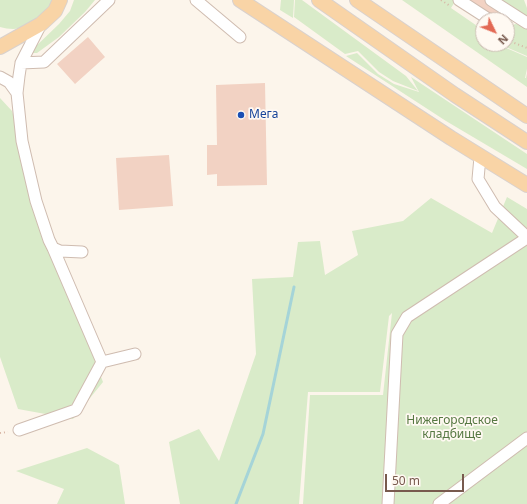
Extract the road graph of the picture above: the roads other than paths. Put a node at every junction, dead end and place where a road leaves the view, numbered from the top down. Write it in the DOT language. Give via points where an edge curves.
graph roads {
  1 [pos="60,0"];
  2 [pos="109,0"];
  3 [pos="196,0"];
  4 [pos="240,0"];
  5 [pos="319,0"];
  6 [pos="357,0"];
  7 [pos="458,0"];
  8 [pos="491,0"];
  9 [pos="477,12"];
  10 [pos="517,17"];
  11 [pos="527,23"];
  12 [pos="41,24"];
  13 [pos="28,32"];
  14 [pos="0,34"];
  15 [pos="240,37"];
  16 [pos="0,47"];
  17 [pos="21,63"];
  18 [pos="0,68"];
  19 [pos="4,79"];
  20 [pos="17,94"];
  21 [pos="527,116"];
  22 [pos="527,142"];
  23 [pos="480,157"];
  24 [pos="527,185"];
  25 [pos="527,238"];
  26 [pos="53,248"];
  27 [pos="82,252"];
  28 [pos="135,354"];
  29 [pos="102,362"];
  30 [pos="19,430"];
  31 [pos="527,438"];
  32 [pos="388,504"];
  33 [pos="439,504"];
  1 -- 12 [label="main road" via="55,11"];
  2 -- 17 [label="lane" via="44,62"];
  3 -- 15 [label="lane"];
  4 -- 23 [label="main road"];
  5 -- 22 [label="main road"];
  6 -- 21 [label="main road"];
  7 -- 9 [label="lane"];
  8 -- 10 [label="lane"];
  10 -- 11 [label="lane"];
  12 -- 13 [label="main road"];
  12 -- 17 [label="lane"];
  13 -- 14 [label="main road"];
  13 -- 16 [label="main road"];
  17 -- 20 [label="lane"];
  18 -- 19 [label="lane"];
  19 -- 20 [label="lane"];
  20 -- 26 [label="lane" via="22,141 36,201"];
  23 -- 24 [label="main road"];
  23 -- 25 [label="lane" via="478,179 495,207"];
  25 -- 32 [label="lane" via="407,317 397,334"];
  26 -- 27 [label="lane" via="60,252"];
  26 -- 29 [label="lane"];
  28 -- 29 [label="lane"];
  29 -- 30 [label="lane" via="76,410"];
  31 -- 33 [label="lane"];
}
